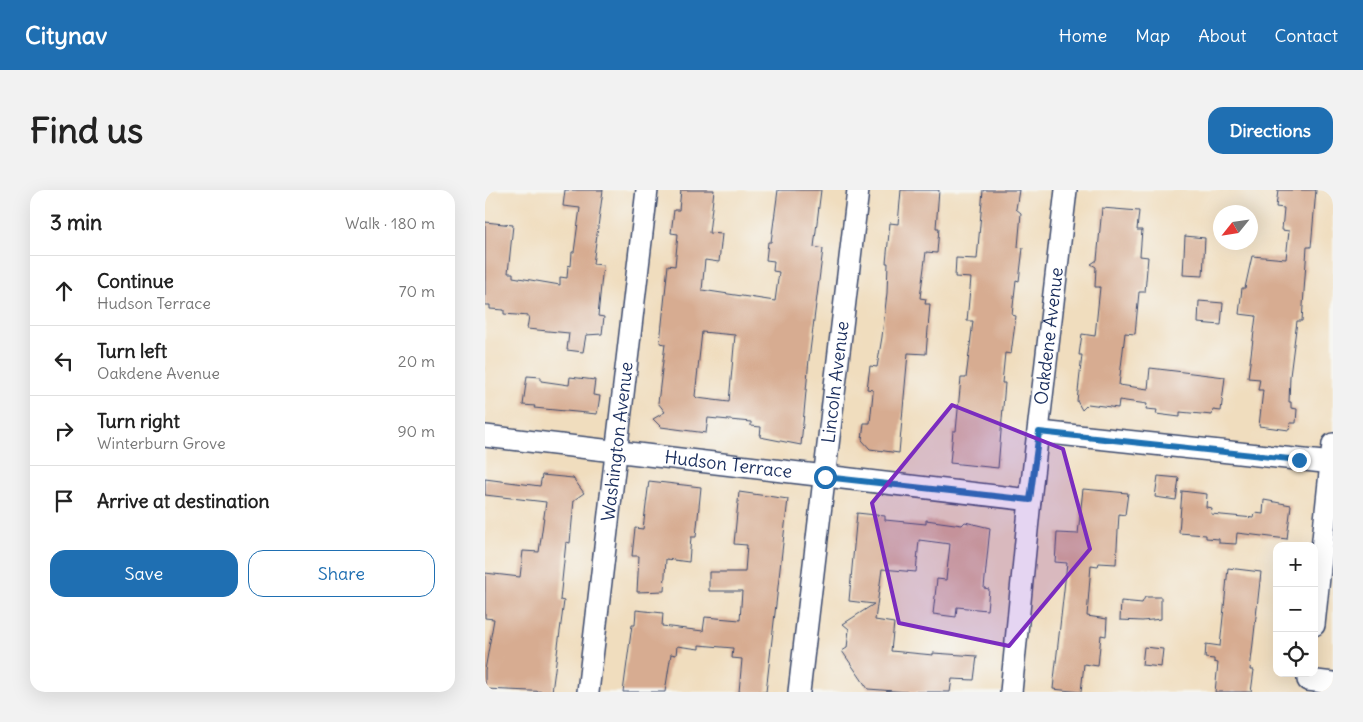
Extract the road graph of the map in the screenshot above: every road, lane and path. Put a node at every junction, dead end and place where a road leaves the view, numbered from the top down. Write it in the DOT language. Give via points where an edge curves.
graph roads {
  1 [pos="647,190"];
  2 [pos="858,190"];
  3 [pos="1066,190"];
  4 [pos="1039,432"];
  5 [pos="485,436"];
  6 [pos="616,452"];
  7 [pos="1332,457"];
  8 [pos="825,477"];
  9 [pos="1030,500"];
  10 [pos="1318,588"];
  11 [pos="1308,682"];
  12 [pos="1333,683"];
  13 [pos="588,692"];
  14 [pos="799,692"];
  15 [pos="1011,692"];
  1 -- 6 [label="street, Washington Avenue"];
  2 -- 8 [label="street, Lincoln Avenue"];
  3 -- 4 [label="street, Oakdene Avenue"];
  4 -- 7 [label="street"];
  4 -- 9 [label="street, Oakdene Avenue"];
  5 -- 6 [label="street, Hudson Terrace"];
  6 -- 8 [label="street, Hudson Terrace"];
  6 -- 13 [label="street, Washington Avenue"];
  7 -- 10 [label="street"];
  8 -- 9 [label="street, Hudson Terrace"];
  8 -- 14 [label="street, Lincoln Avenue"];
  9 -- 15 [label="street, Oakdene Avenue"];
  11 -- 12 [label="street"];
}
